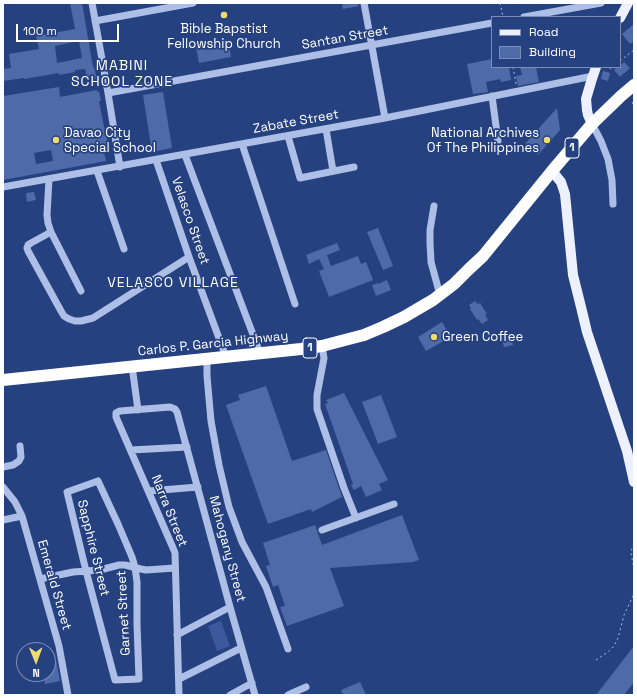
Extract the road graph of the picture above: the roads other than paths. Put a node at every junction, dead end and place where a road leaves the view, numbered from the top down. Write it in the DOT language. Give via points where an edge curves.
graph roads {
  1 [pos="92,3"];
  2 [pos="193,3"];
  3 [pos="364,3"];
  4 [pos="601,3"];
  5 [pos="628,3"];
  6 [pos="530,16"];
  7 [pos="621,16"];
  8 [pos="95,21"];
  9 [pos="491,23"];
  10 [pos="371,45"];
  11 [pos="595,72"];
  12 [pos="634,85"];
  13 [pos="108,93"];
  14 [pos="492,96"];
  15 [pos="385,118"];
  16 [pos="592,124"];
  17 [pos="326,129"];
  18 [pos="288,136"];
  19 [pos="498,141"];
  20 [pos="242,144"];
  21 [pos="185,155"];
  22 [pos="156,160"];
  23 [pos="120,167"];
  24 [pos="354,167"];
  25 [pos="97,171"];
  26 [pos="333,171"];
  27 [pos="552,171"];
  28 [pos="49,180"];
  29 [pos="3,188"];
  30 [pos="613,204"];
  31 [pos="434,206"];
  32 [pos="51,232"];
  33 [pos="124,249"];
  34 [pos="189,257"];
  35 [pos="81,291"];
  36 [pos="440,295"];
  37 [pos="295,304"];
  38 [pos="322,346"];
  39 [pos="260,353"];
  40 [pos="226,357"];
  41 [pos="207,359"];
  42 [pos="132,366"];
  43 [pos="3,380"];
  44 [pos="138,410"];
  45 [pos="20,446"];
  46 [pos="187,448"];
  47 [pos="131,450"];
  48 [pos="3,467"];
  49 [pos="634,482"];
  50 [pos="3,487"];
  51 [pos="198,487"];
  52 [pos="149,491"];
  53 [pos="66,492"];
  54 [pos="394,504"];
  55 [pos="22,516"];
  56 [pos="356,518"];
  57 [pos="3,520"];
  58 [pos="322,530"];
  59 [pos="135,568"];
  60 [pos="175,568"];
  61 [pos="86,571"];
  62 [pos="40,579"];
  63 [pos="230,607"];
  64 [pos="177,635"];
  65 [pos="242,648"];
  66 [pos="288,649"];
  67 [pos="179,679"];
  68 [pos="115,680"];
  69 [pos="252,683"];
  70 [pos="306,687"];
  71 [pos="68,695"];
  72 [pos="179,695"];
  73 [pos="230,695"];
  74 [pos="255,695"];
  75 [pos="288,695"];
  1 -- 8 [label="street"];
  2 -- 8 [label="street"];
  3 -- 10 [label="street"];
  4 -- 6 [label="street"];
  5 -- 7 [label="main road"];
  8 -- 13 [label="street"];
  9 -- 10 [label="street, Santan Street"];
  10 -- 13 [label="street, Santan Street"];
  10 -- 15 [label="street"];
  11 -- 14 [label="street, Zabate Street"];
  11 -- 16 [label="main road" via="586,105"];
  12 -- 16 [label="highway, Carlos P. Garcia Highway / 1"];
  13 -- 23 [label="street"];
  14 -- 15 [label="street, Zabate Street"];
  14 -- 19 [label="street"];
  15 -- 17 [label="street, Zabate Street"];
  16 -- 27 [label="highway, Carlos P. Garcia Highway / 1"];
  16 -- 30 [label="street" via="608,159"];
  17 -- 18 [label="street, Zabate Street"];
  17 -- 26 [label="street"];
  18 -- 20 [label="street, Zabate Street"];
  18 -- 26 [label="street" via="300,178"];
  20 -- 21 [label="street, Zabate Street"];
  20 -- 37 [label="street"];
  21 -- 22 [label="street, Zabate Street"];
  21 -- 39 [label="street"];
  22 -- 23 [label="street, Zabate Street"];
  22 -- 34 [label="street, Velasco Street"];
  23 -- 25 [label="street, Zabate Street"];
  24 -- 26 [label="street"];
  25 -- 28 [label="street, Zabate Street"];
  25 -- 33 [label="street"];
  27 -- 36 [label="highway, Carlos P. Garcia Highway / 1" via="483,256"];
  27 -- 49 [label="main road" via="565,194 573,275 587,332 627,451"];
  28 -- 29 [label="street, Zabate Street"];
  28 -- 32 [label="street" via="47,215"];
  31 -- 36 [label="street" via="430,230 431,262"];
  32 -- 34 [label="street" via="27,248 64,316 75,321 93,318"];
  32 -- 35 [label="street"];
  34 -- 40 [label="street, Velasco Street"];
  36 -- 38 [label="highway, Carlos P. Garcia Highway / 1" via="383,327"];
  38 -- 39 [label="highway, Carlos P. Garcia Highway / 1"];
  38 -- 56 [label="street" via="324,358 317,409"];
  39 -- 40 [label="highway, Carlos P. Garcia Highway / 1"];
  40 -- 41 [label="highway, Carlos P. Garcia Highway / 1"];
  41 -- 42 [label="highway, Carlos P. Garcia Highway / 1"];
  41 -- 66 [label="street" via="211,421 229,507 242,542 266,588"];
  42 -- 43 [label="highway, Carlos P. Garcia Highway / 1"];
  42 -- 44 [label="street"];
  44 -- 46 [label="street, Mahogany Street" via="170,407 175,409"];
  44 -- 47 [label="street, Narra Street" via="116,413"];
  45 -- 48 [label="street" via="19,461"];
  46 -- 47 [label="street"];
  46 -- 51 [label="street, Mahogany Street"];
  47 -- 52 [label="street, Narra Street"];
  50 -- 55 [label="street, Emerald Street"];
  51 -- 52 [label="street"];
  51 -- 63 [label="street, Mahogany Street"];
  52 -- 60 [label="street, Narra Street" via="173,548"];
  53 -- 59 [label="street, Garnet Street" via="98,481"];
  53 -- 61 [label="street, Sapphire Street"];
  54 -- 56 [label="street"];
  55 -- 57 [label="street"];
  55 -- 62 [label="street, Emerald Street"];
  56 -- 58 [label="street"];
  59 -- 60 [label="street"];
  59 -- 61 [label="street" via="125,564"];
  59 -- 68 [label="street, Garnet Street" via="139,679"];
  60 -- 64 [label="street, Narra Street"];
  61 -- 62 [label="street"];
  61 -- 68 [label="street, Sapphire Street"];
  62 -- 71 [label="street, Emerald Street" via="59,646"];
  63 -- 64 [label="street"];
  63 -- 65 [label="street, Mahogany Street"];
  64 -- 67 [label="street, Narra Street"];
  65 -- 67 [label="street"];
  65 -- 69 [label="street, Mahogany Street"];
  67 -- 72 [label="street, Narra Street"];
  69 -- 73 [label="street"];
  69 -- 74 [label="street, Mahogany Street"];
  70 -- 75 [label="street"];
}
